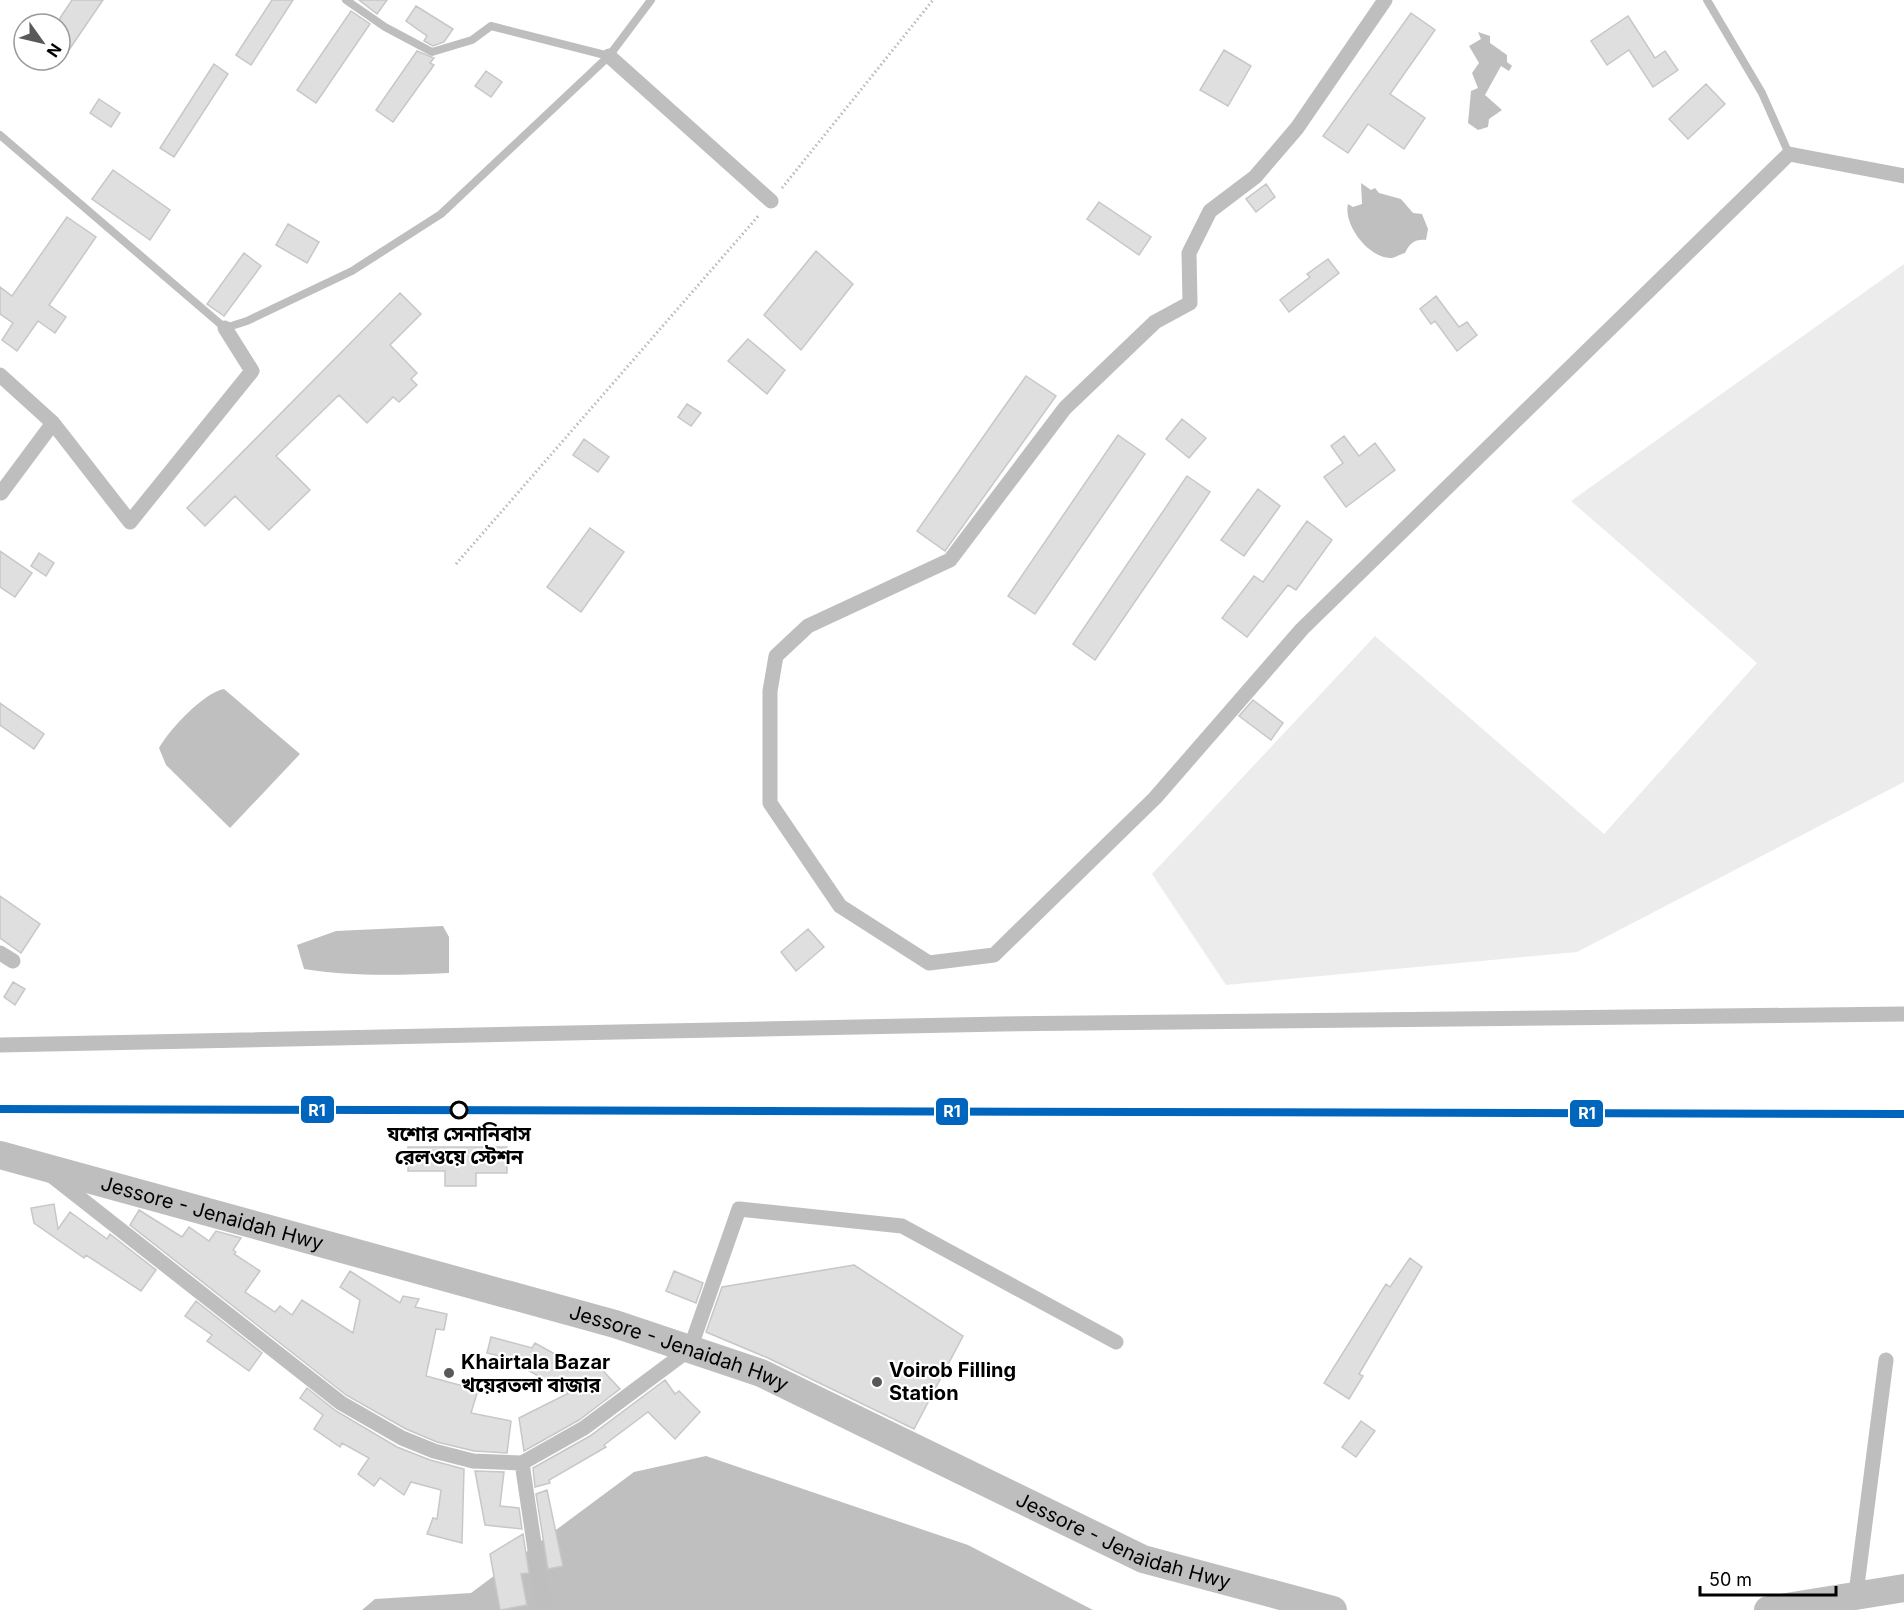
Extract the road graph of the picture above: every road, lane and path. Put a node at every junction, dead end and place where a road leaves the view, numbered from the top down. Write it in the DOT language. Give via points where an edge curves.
graph roads {
  1 [pos="346,0"];
  2 [pos="651,0"];
  3 [pos="933,0"];
  4 [pos="1385,0"];
  5 [pos="1707,0"];
  6 [pos="609,56"];
  7 [pos="0,135"];
  8 [pos="1789,154"];
  9 [pos="1904,176"];
  10 [pos="771,201"];
  11 [pos="225,328"];
  12 [pos="0,375"];
  13 [pos="53,423"];
  14 [pos="1,493"];
  15 [pos="456,564"];
  16 [pos="1904,1014"];
  17 [pos="0,1045"];
  18 [pos="0,1155"];
  19 [pos="36,1163"];
  20 [pos="1116,1342"];
  21 [pos="690,1349"];
  22 [pos="1886,1360"];
  23 [pos="522,1463"];
  24 [pos="1904,1588"];
  25 [pos="1855,1602"];
  26 [pos="544,1610"];
  27 [pos="1333,1610"];
  28 [pos="1768,1610"];
  1 -- 6 [label="lane" via="432,52 472,40 491,26"];
  2 -- 6 [label="lane"];
  3 -- 10 [label="path"];
  4 -- 8 [label="street" via="1296,128 1254,177 1210,211 1189,253 1190,303 1155,322 1065,408 950,560 808,626 776,656 770,691 770,803 840,906 928,963 994,954 1155,798 1302,629"];
  5 -- 8 [label="lane" via="1762,93"];
  6 -- 10 [label="street"];
  6 -- 11 [label="lane" via="441,214 352,271"];
  7 -- 11 [label="lane"];
  8 -- 9 [label="street"];
  10 -- 15 [label="path"];
  11 -- 13 [label="street" via="252,371 129,522"];
  12 -- 13 [label="street"];
  13 -- 14 [label="street"];
  16 -- 17 [label="street" via="990,1024"];
  18 -- 19 [label="highway, Jessore - Jenaidah Hwy"];
  19 -- 21 [label="highway, Jessore - Jenaidah Hwy" via="604,1321"];
  19 -- 23 [label="street" via="341,1403 402,1438 434,1451 473,1461"];
  20 -- 21 [label="street" via="902,1226 739,1209"];
  21 -- 23 [label="street" via="584,1428"];
  21 -- 27 [label="highway, Jessore - Jenaidah Hwy" via="761,1373 1143,1559"];
  22 -- 25 [label="street"];
  23 -- 26 [label="street"];
  24 -- 25 [label="highway"];
  25 -- 28 [label="highway"];
}
